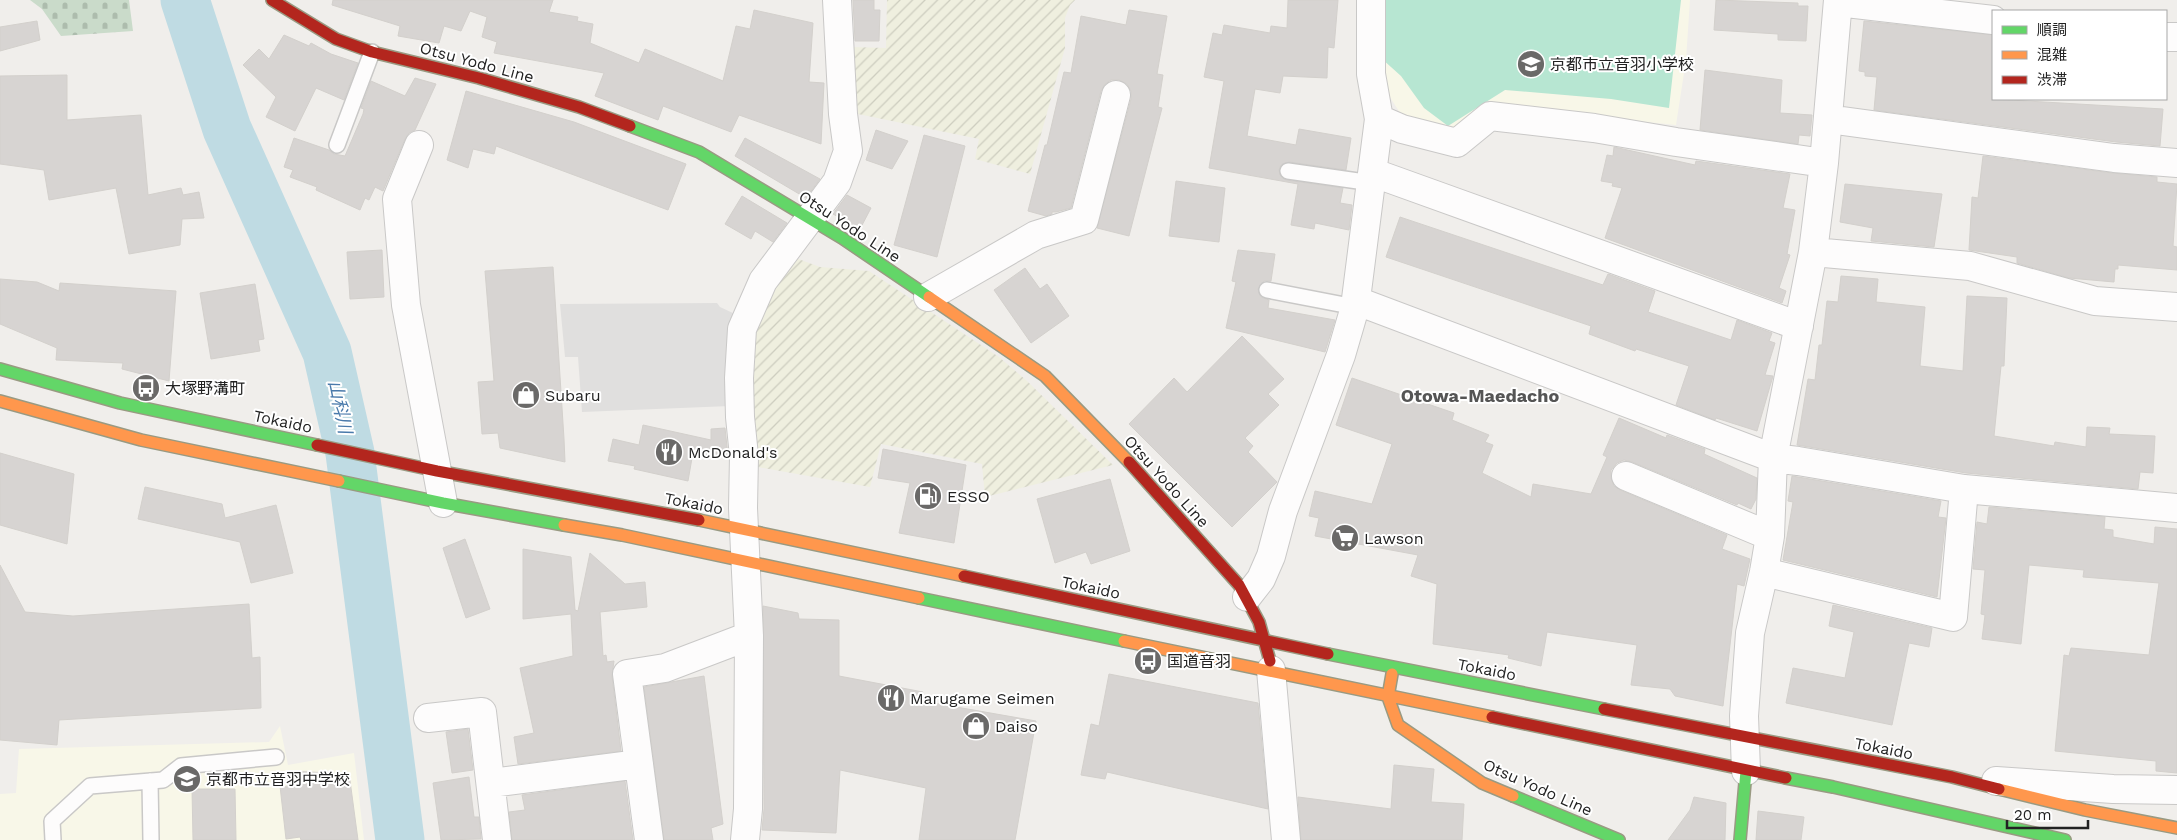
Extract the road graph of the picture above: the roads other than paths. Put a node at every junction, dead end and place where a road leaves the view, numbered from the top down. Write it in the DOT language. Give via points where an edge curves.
graph roads {
  1 [pos="272,0"];
  2 [pos="837,0"];
  3 [pos="1372,0"];
  4 [pos="1838,1"];
  5 [pos="1992,20"];
  6 [pos="372,52"];
  7 [pos="1116,95"];
  8 [pos="1379,119"];
  9 [pos="1828,120"];
  10 [pos="337,145"];
  11 [pos="419,145"];
  12 [pos="1824,163"];
  13 [pos="2177,163"];
  14 [pos="1288,171"];
  15 [pos="1373,178"];
  16 [pos="809,218"];
  17 [pos="1813,252"];
  18 [pos="1267,290"];
  19 [pos="928,297"];
  20 [pos="1356,304"];
  21 [pos="2177,307"];
  22 [pos="1799,326"];
  23 [pos="0,369"];
  24 [pos="0,401"];
  25 [pos="1773,458"];
  26 [pos="437,471"];
  27 [pos="1626,476"];
  28 [pos="1964,489"];
  29 [pos="443,503"];
  30 [pos="2177,508"];
  31 [pos="744,529"];
  32 [pos="1770,536"];
  33 [pos="744,561"];
  34 [pos="1764,572"];
  35 [pos="1248,597"];
  36 [pos="749,636"];
  37 [pos="1266,641"];
  38 [pos="1393,667"];
  39 [pos="1271,670"];
  40 [pos="1388,697"];
  41 [pos="428,718"];
  42 [pos="1745,738"];
  43 [pos="276,757"];
  44 [pos="639,764"];
  45 [pos="1746,772"];
  46 [pos="1952,778"];
  47 [pos="150,781"];
  48 [pos="491,783"];
  49 [pos="2177,790"];
  50 [pos="2177,828"];
  51 [pos="53,840"];
  52 [pos="150,840"];
  53 [pos="497,840"];
  54 [pos="649,840"];
  55 [pos="745,840"];
  56 [pos="1286,840"];
  57 [pos="1619,840"];
  58 [pos="1740,840"];
  59 [pos="2065,840"];
  1 -- 6 [label="main road, Otsu Yodo Line" via="336,39"];
  2 -- 16 [label="street" via="848,151 837,182"];
  3 -- 8 [label="street" via="1371,74"];
  4 -- 5 [label="street"];
  4 -- 9 [label="street"];
  6 -- 10 [label="lane"];
  6 -- 16 [label="main road, Otsu Yodo Line" via="479,78 598,114 699,152"];
  7 -- 19 [label="street" via="1084,220 1036,235"];
  8 -- 12 [label="street" via="1402,129 1457,143 1490,116 1594,128"];
  8 -- 15 [label="street"];
  9 -- 12 [label="street"];
  9 -- 13 [label="street" via="2114,158"];
  11 -- 26 [label="street" via="397,199 406,306"];
  12 -- 17 [label="street"];
  14 -- 15 [label="lane"];
  15 -- 20 [label="street"];
  15 -- 22 [label="street"];
  16 -- 19 [label="main road, Otsu Yodo Line"];
  16 -- 31 [label="street" via="763,281 742,330 739,378"];
  17 -- 21 [label="street" via="1970,266 2095,301"];
  17 -- 22 [label="street"];
  18 -- 20 [label="lane"];
  19 -- 35 [label="main road, Otsu Yodo Line" via="1045,376 1117,449"];
  20 -- 25 [label="street"];
  20 -- 35 [label="street" via="1341,355 1283,511 1271,556 1262,579"];
  22 -- 25 [label="street"];
  23 -- 26 [label="main road, Tokaido" via="120,403"];
  24 -- 29 [label="main road" via="141,440"];
  25 -- 28 [label="street"];
  25 -- 32 [label="street"];
  26 -- 29 [label="street"];
  26 -- 31 [label="main road, Tokaido"];
  27 -- 32 [label="street"];
  28 -- 30 [label="street"];
  28 -- 34 [label="street" via="1953,617"];
  29 -- 33 [label="main road"];
  31 -- 33 [label="street"];
  31 -- 37 [label="main road, Tokaido"];
  32 -- 34 [label="street"];
  33 -- 36 [label="street"];
  33 -- 39 [label="main road"];
  34 -- 42 [label="street" via="1750,633"];
  35 -- 37 [label="main road, Otsu Yodo Line"];
  36 -- 44 [label="street" via="665,668 627,674"];
  36 -- 55 [label="street"];
  37 -- 38 [label="main road, Tokaido"];
  37 -- 39 [label="main road, Otsu Yodo Line"];
  38 -- 40 [label="main road, Otsu Yodo Line"];
  38 -- 42 [label="main road, Tokaido"];
  39 -- 40 [label="main road"];
  39 -- 56 [label="street"];
  40 -- 45 [label="main road"];
  40 -- 57 [label="main road, Otsu Yodo Line" via="1398,725 1482,783"];
  41 -- 48 [label="street" via="482,712"];
  42 -- 45 [label="street"];
  42 -- 46 [label="main road, Tokaido"];
  43 -- 47 [label="lane" via="181,766 163,780"];
  44 -- 48 [label="street"];
  44 -- 54 [label="street"];
  45 -- 58 [label="main road"];
  45 -- 59 [label="main road" via="1833,787"];
  46 -- 49 [label="street"];
  46 -- 50 [label="main road, Tokaido"];
  47 -- 51 [label="lane" via="90,786 52,821"];
  47 -- 52 [label="lane"];
  48 -- 53 [label="street"];
}
